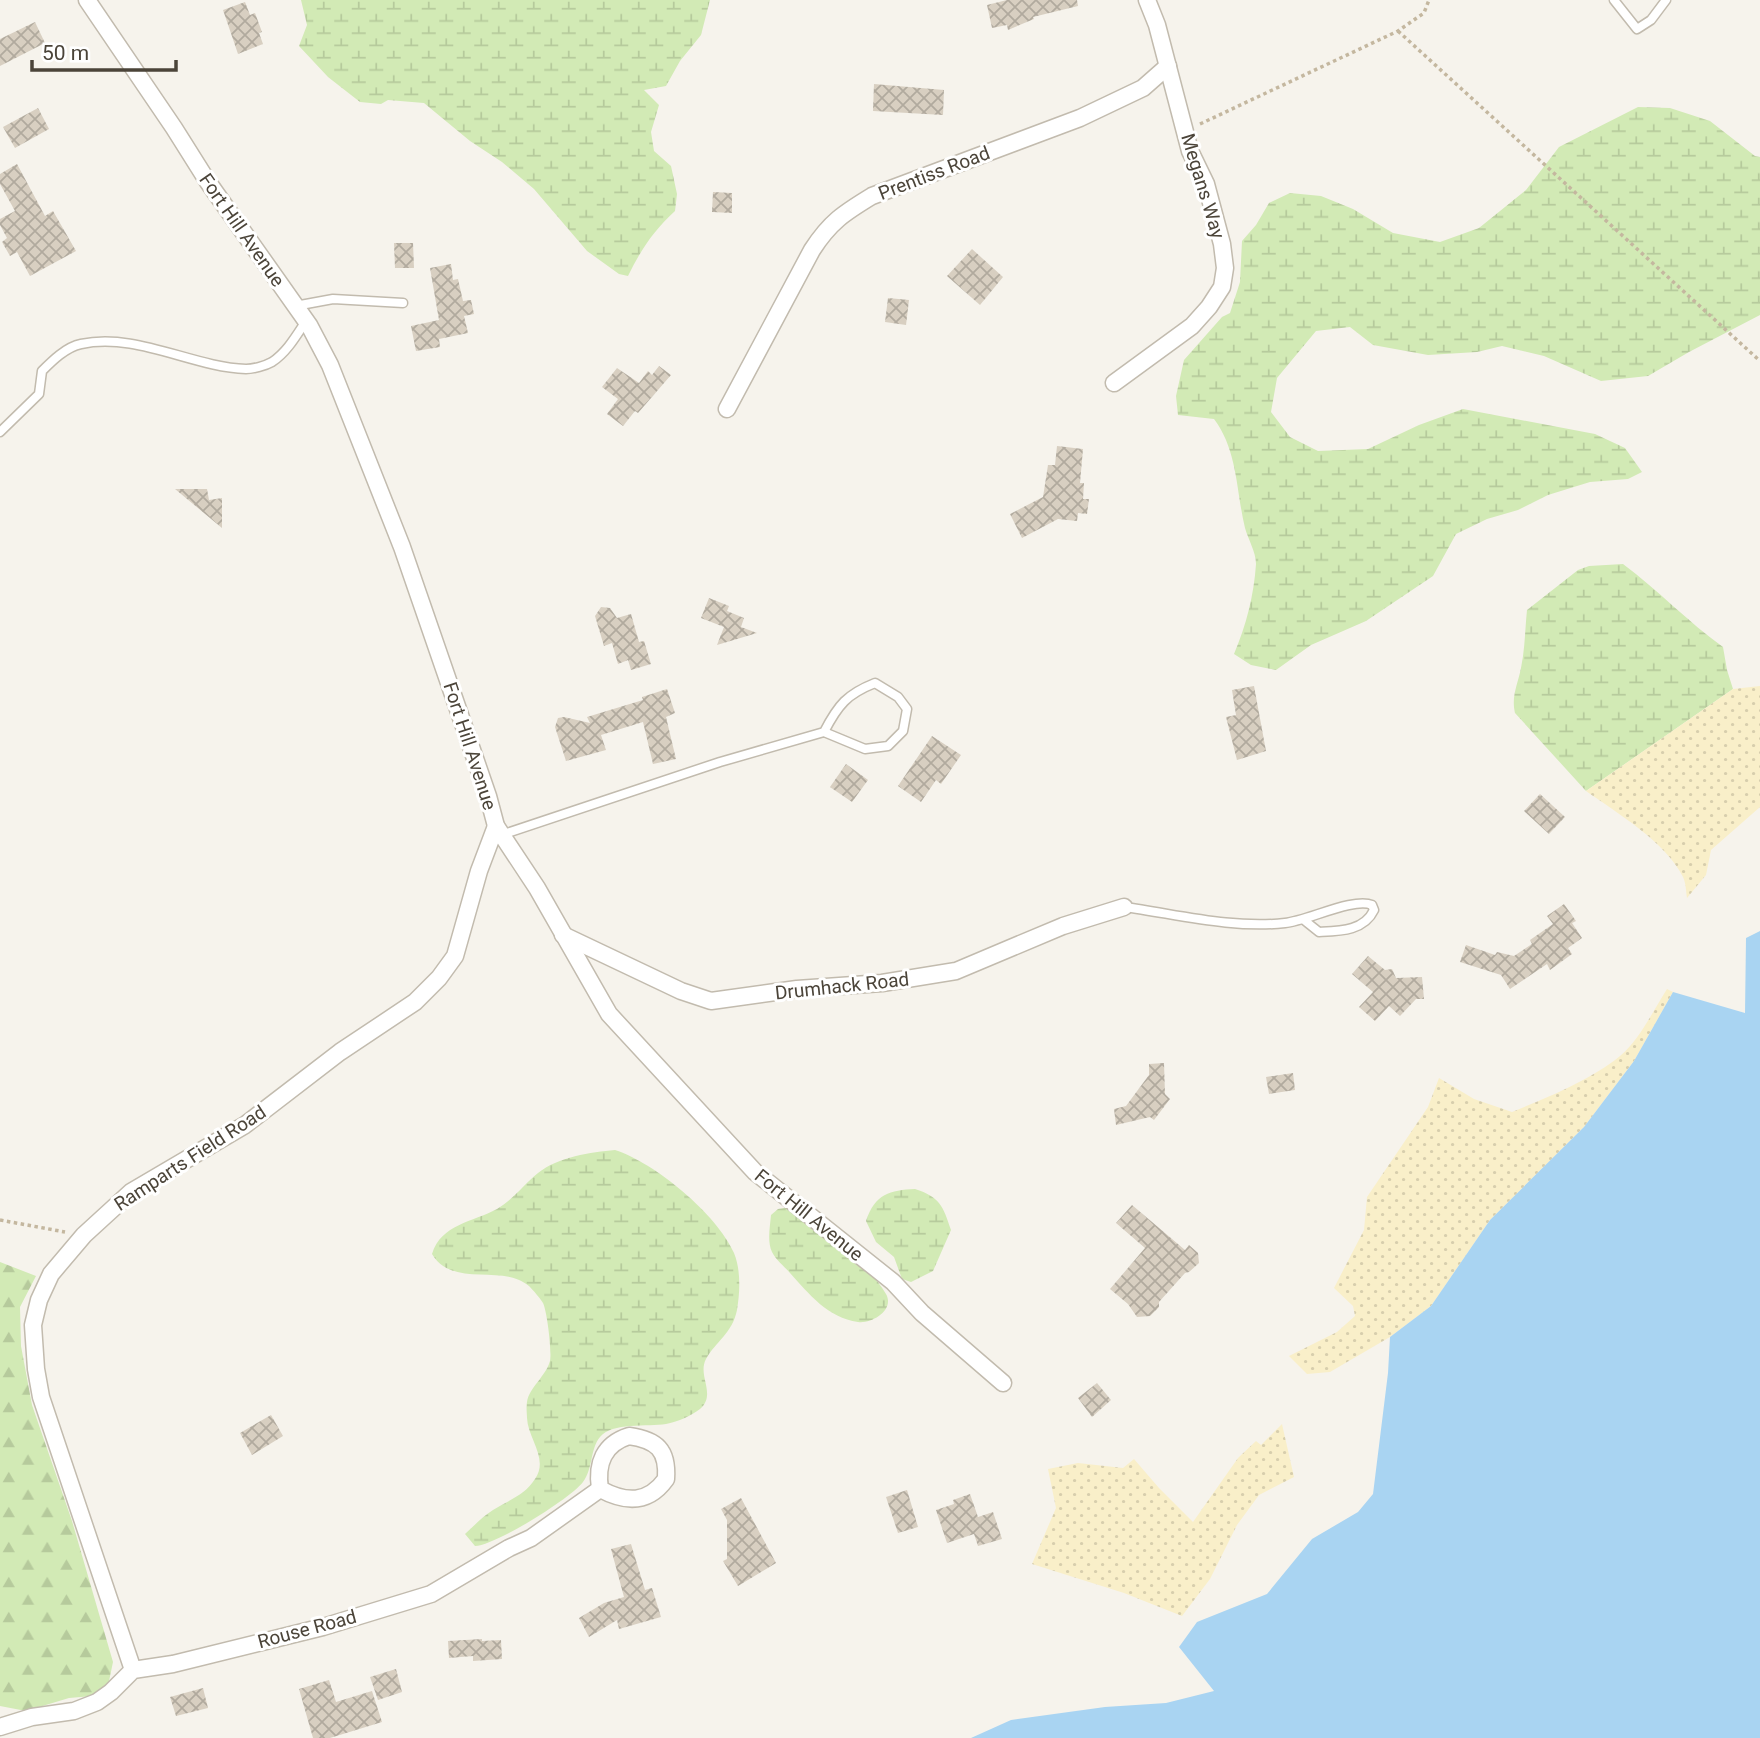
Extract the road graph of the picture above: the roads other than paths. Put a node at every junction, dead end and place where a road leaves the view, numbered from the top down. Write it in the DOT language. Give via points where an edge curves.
graph roads {
  1 [pos="87,0"];
  2 [pos="1147,0"];
  3 [pos="1614,0"];
  4 [pos="1666,0"];
  5 [pos="1168,66"];
  6 [pos="403,303"];
  7 [pos="295,306"];
  8 [pos="306,321"];
  9 [pos="1114,383"];
  10 [pos="727,409"];
  11 [pos="0,432"];
  12 [pos="824,732"];
  13 [pos="498,831"];
  14 [pos="1124,907"];
  15 [pos="1304,920"];
  16 [pos="563,935"];
  17 [pos="1003,1383"];
  18 [pos="600,1489"];
  19 [pos="133,1670"];
  20 [pos="0,1727"];
  1 -- 7 [label="street, Fort Hill Avenue"];
  2 -- 5 [label="street"];
  3 -- 4 [label="lane" via="1637,29 1651,20"];
  5 -- 9 [label="street, Megans Way" via="1189,151 1206,184 1222,244 1222,287 1192,326"];
  5 -- 10 [label="street, Prentiss Road" via="1143,88 1080,118 872,196 846,212 826,228 812,250"];
  6 -- 7 [label="lane" via="333,299"];
  7 -- 8 [label="street, Fort Hill Avenue"];
  8 -- 11 [label="lane" via="287,350 270,363 248,369 151,348 79,344 42,371 39,394"];
  8 -- 13 [label="street, Fort Hill Avenue" via="330,365 402,547"];
  12 -- 12 [label="lane" via="865,749 888,746 903,731 907,709 898,696 875,683 855,691"];
  12 -- 13 [label="lane"];
  13 -- 16 [label="street, Fort Hill Avenue"];
  13 -- 19 [label="street, Ramparts Field Road" via="479,871 455,956 439,978 415,1002 245,1125 131,1192 84,1235 51,1275 39,1300 33,1325 41,1397"];
  14 -- 15 [label="lane" via="1240,923"];
  14 -- 16 [label="street, Drumhack Road" via="1063,926 956,971 711,1002"];
  15 -- 15 [label="lane" via="1319,932 1340,931 1362,925 1374,910 1372,905 1357,903"];
  16 -- 17 [label="street, Fort Hill Avenue" via="609,1014 755,1172 893,1282"];
  18 -- 18 [label="street" via="599,1464 616,1440 644,1438 664,1454 666,1479 657,1491 629,1499"];
  18 -- 19 [label="street, Rouse Road" via="531,1538 431,1594 323,1627"];
  19 -- 20 [label="street" via="97,1702"];
}
